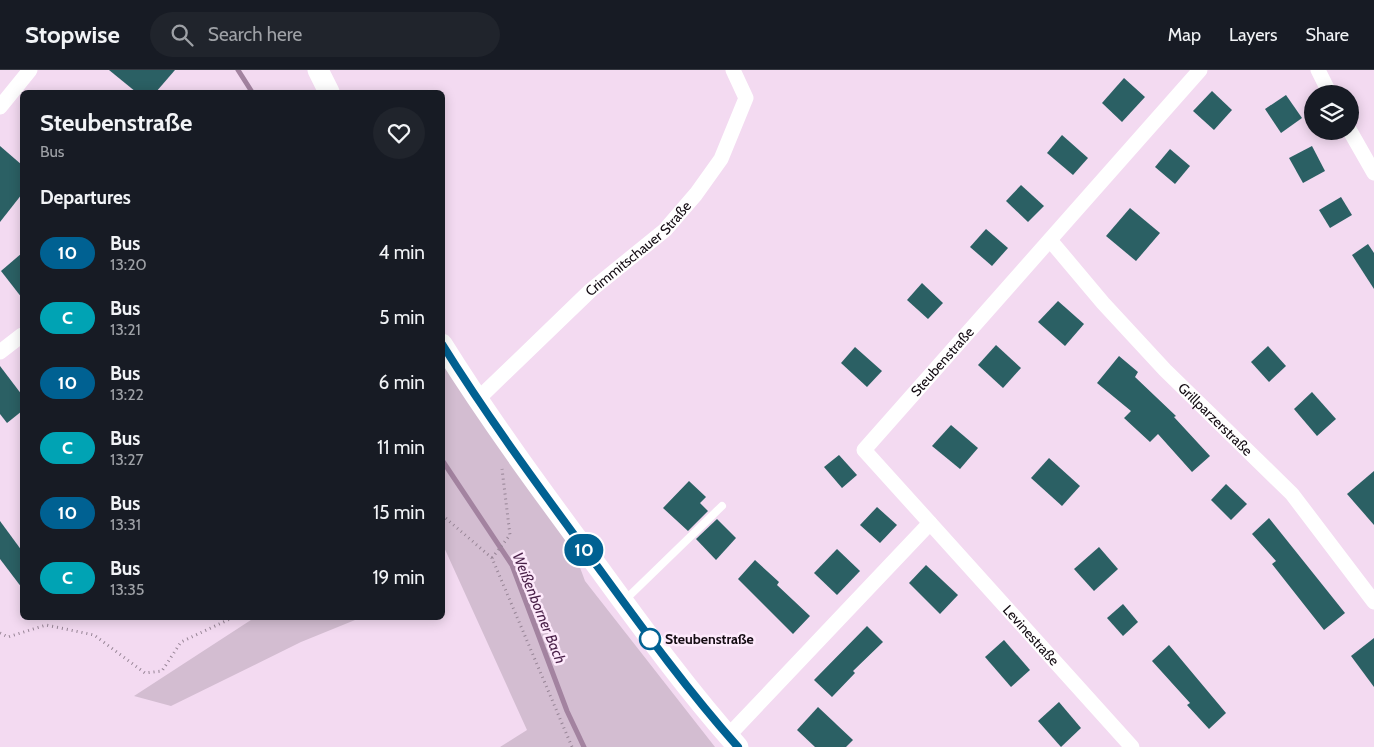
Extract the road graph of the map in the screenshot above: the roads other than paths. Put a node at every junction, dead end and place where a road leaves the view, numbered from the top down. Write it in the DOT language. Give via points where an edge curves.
graph roads {
  1 [pos="30,70"];
  2 [pos="318,70"];
  3 [pos="733,70"];
  4 [pos="1200,70"];
  5 [pos="1318,70"];
  6 [pos="1326,85"];
  7 [pos="328,90"];
  8 [pos="0,106"];
  9 [pos="1355,140"];
  10 [pos="1374,173"];
  11 [pos="1050,240"];
  12 [pos="20,338"];
  13 [pos="445,348"];
  14 [pos="0,352"];
  15 [pos="478,398"];
  16 [pos="722,506"];
  17 [pos="930,523"];
  18 [pos="623,602"];
  19 [pos="1374,602"];
  20 [pos="733,742"];
  21 [pos="1132,747"];
  1 -- 8 [label="street"];
  2 -- 7 [label="main road"];
  3 -- 15 [label="street, Crimmitschauer Straße" via="746,98 721,159 696,194 665,230 591,290"];
  4 -- 11 [label="street, Steubenstraße"];
  5 -- 6 [label="street"];
  9 -- 10 [label="street"];
  11 -- 17 [label="street, Steubenstraße" via="864,450"];
  11 -- 19 [label="street, Grillparzerstraße" via="1166,370 1292,494"];
  12 -- 14 [label="street"];
  13 -- 15 [label="main road"];
  15 -- 18 [label="main road" via="498,431"];
  16 -- 18 [label="lane"];
  17 -- 20 [label="street"];
  17 -- 21 [label="street, Levinestraße"];
  18 -- 20 [label="main road"];
}
